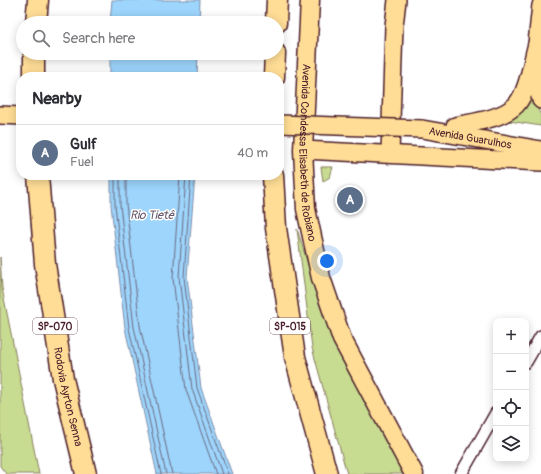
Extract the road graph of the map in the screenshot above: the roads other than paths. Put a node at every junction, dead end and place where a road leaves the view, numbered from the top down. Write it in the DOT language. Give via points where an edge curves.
graph roads {
  1 [pos="30,0"];
  2 [pos="38,0"];
  3 [pos="277,0"];
  4 [pos="310,0"];
  5 [pos="397,0"];
  6 [pos="541,5"];
  7 [pos="31,16"];
  8 [pos="37,16"];
  9 [pos="276,16"];
  10 [pos="537,44"];
  11 [pos="275,60"];
  12 [pos="274,72"];
  13 [pos="541,100"];
  14 [pos="0,115"];
  15 [pos="16,116"];
  16 [pos="284,124"];
  17 [pos="455,126"];
  18 [pos="422,129"];
  19 [pos="541,139"];
  20 [pos="303,150"];
  21 [pos="541,150"];
  22 [pos="390,154"];
  23 [pos="541,162"];
  24 [pos="38,180"];
  25 [pos="273,180"];
  26 [pos="541,336"];
  27 [pos="529,357"];
  28 [pos="493,419"];
  29 [pos="86,474"];
  30 [pos="327,474"];
  31 [pos="414,474"];
  32 [pos="461,474"];
  1 -- 7 [label="highway"];
  2 -- 8 [label="highway"];
  3 -- 9 [label="highway"];
  4 -- 20 [label="highway, Avenida Condessa Elisabeth de Robiano"];
  5 -- 22 [label="main road"];
  6 -- 10 [label="main road"];
  10 -- 13 [label="main road"];
  10 -- 17 [label="main road" via="523,93 515,105 504,113"];
  11 -- 12 [label="highway"];
  14 -- 15 [label="main road"];
  16 -- 18 [label="main road, bridge"];
  17 -- 18 [label="main road, Avenida Guarulhos"];
  17 -- 19 [label="main road, Avenida Guarulhos"];
  18 -- 21 [label="main road, Avenida Guarulhos"];
  20 -- 22 [label="main road, Avenida Guarulhos"];
  20 -- 31 [label="highway, Avenida Condessa Elisabeth de Robiano" via="306,209 326,292 342,339"];
  22 -- 23 [label="main road, Avenida Guarulhos"];
  24 -- 29 [label="highway, Rodovia Ayrton Senna / SP-070" via="45,264 63,379"];
  25 -- 30 [label="highway, SP-015" via="276,228 295,357"];
  26 -- 27 [label="street"];
  28 -- 32 [label="street"];
}
